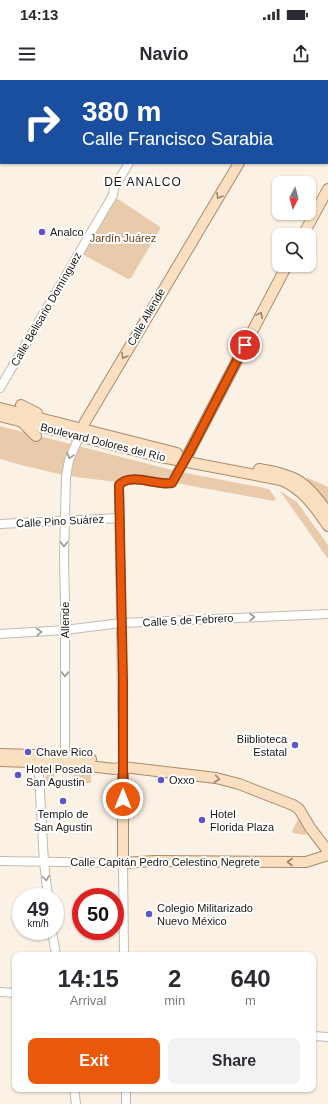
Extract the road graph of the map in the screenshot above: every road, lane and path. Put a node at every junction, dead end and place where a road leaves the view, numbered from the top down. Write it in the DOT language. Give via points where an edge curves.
graph roads {
  1 [pos="128,164"];
  2 [pos="238,164"];
  3 [pos="114,188"];
  4 [pos="328,189"];
  5 [pos="307,228"];
  6 [pos="283,272"];
  7 [pos="0,377"];
  8 [pos="0,388"];
  9 [pos="21,405"];
  10 [pos="0,408"];
  11 [pos="0,416"];
  12 [pos="21,421"];
  13 [pos="52,422"];
  14 [pos="80,433"];
  15 [pos="36,436"];
  16 [pos="186,459"];
  17 [pos="66,477"];
  18 [pos="328,513"];
  19 [pos="120,518"];
  20 [pos="65,520"];
  21 [pos="0,524"];
  22 [pos="328,526"];
  23 [pos="328,614"];
  24 [pos="121,623"];
  25 [pos="65,630"];
  26 [pos="0,634"];
  27 [pos="0,754"];
  28 [pos="38,758"];
  29 [pos="65,759"];
  30 [pos="0,761"];
  31 [pos="123,767"];
  32 [pos="328,851"];
  33 [pos="328,855"];
  34 [pos="0,861"];
  35 [pos="44,862"];
  36 [pos="123,862"];
  37 [pos="47,888"];
  38 [pos="54,940"];
  39 [pos="56,952"];
  40 [pos="124,952"];
  41 [pos="0,992"];
  42 [pos="12,993"];
  43 [pos="316,1036"];
  44 [pos="328,1037"];
  45 [pos="74,1092"];
  46 [pos="126,1092"];
  47 [pos="76,1104"];
  48 [pos="126,1104"];
  1 -- 3 [label="street, Calle Belisario Domínguez"];
  2 -- 14 [label="main road, Calle Allende, one-way"];
  3 -- 7 [label="street, Calle Belisario Domínguez" via="108,192"];
  3 -- 8 [label="street, Calle Belisario Domínguez" via="113,195"];
  4 -- 5 [label="main road"];
  16 -- 6 [label="main road, one-way"];
  9 -- 13 [label="main road"];
  10 -- 13 [label="main road, Boulevard Dolores del Río"];
  11 -- 12 [label="main road, Boulevard Dolores del Río"];
  12 -- 14 [label="main road, Boulevard Dolores del Río"];
  12 -- 15 [label="main road"];
  13 -- 14 [label="main road, Boulevard Dolores del Río"];
  14 -- 16 [label="main road, Boulevard Dolores del Río"];
  14 -- 17 [label="street, Calle Allende, one-way" via="69,460"];
  16 -- 18 [label="main road, Boulevard Dolores del Río" via="276,471 288,475 308,488"];
  16 -- 19 [label="street" via="172,483 132,480 122,482 119,485"];
  16 -- 22 [label="main road, Boulevard Dolores del Río" via="288,483 304,494"];
  17 -- 20 [label="street, Allende"];
  19 -- 20 [label="street, Calle Pino Suárez"];
  19 -- 24 [label="street"];
  20 -- 21 [label="street, Calle Pino Suárez"];
  20 -- 25 [label="street, Allende, one-way"];
  24 -- 23 [label="street, Calle 5 de Febrero, one-way"];
  24 -- 25 [label="street, Calle 5 de Febrero"];
  24 -- 31 [label="street"];
  26 -- 25 [label="street, Calle 5 de Febrero, one-way"];
  25 -- 29 [label="street, Allende, one-way"];
  27 -- 28 [label="main road"];
  28 -- 29 [label="main road"];
  28 -- 30 [label="main road"];
  28 -- 35 [label="street"];
  29 -- 31 [label="main road" via="115,763"];
  31 -- 32 [label="main road, one-way" via="216,778 290,803 299,809"];
  31 -- 36 [label="main road"];
  33 -- 36 [label="main road, Calle Capitán Pedro Celestino Negrete, one-way" via="306,862"];
  34 -- 35 [label="street, Calle Capitán Pedro Celestino Negrete"];
  35 -- 36 [label="street, Calle Capitán Pedro Celestino Negrete"];
  35 -- 37 [label="street, one-way"];
  36 -- 40 [label="street"];
  38 -- 39 [label="street"];
  41 -- 42 [label="street"];
  43 -- 44 [label="street"];
  45 -- 47 [label="street"];
  46 -- 48 [label="street"];
}
